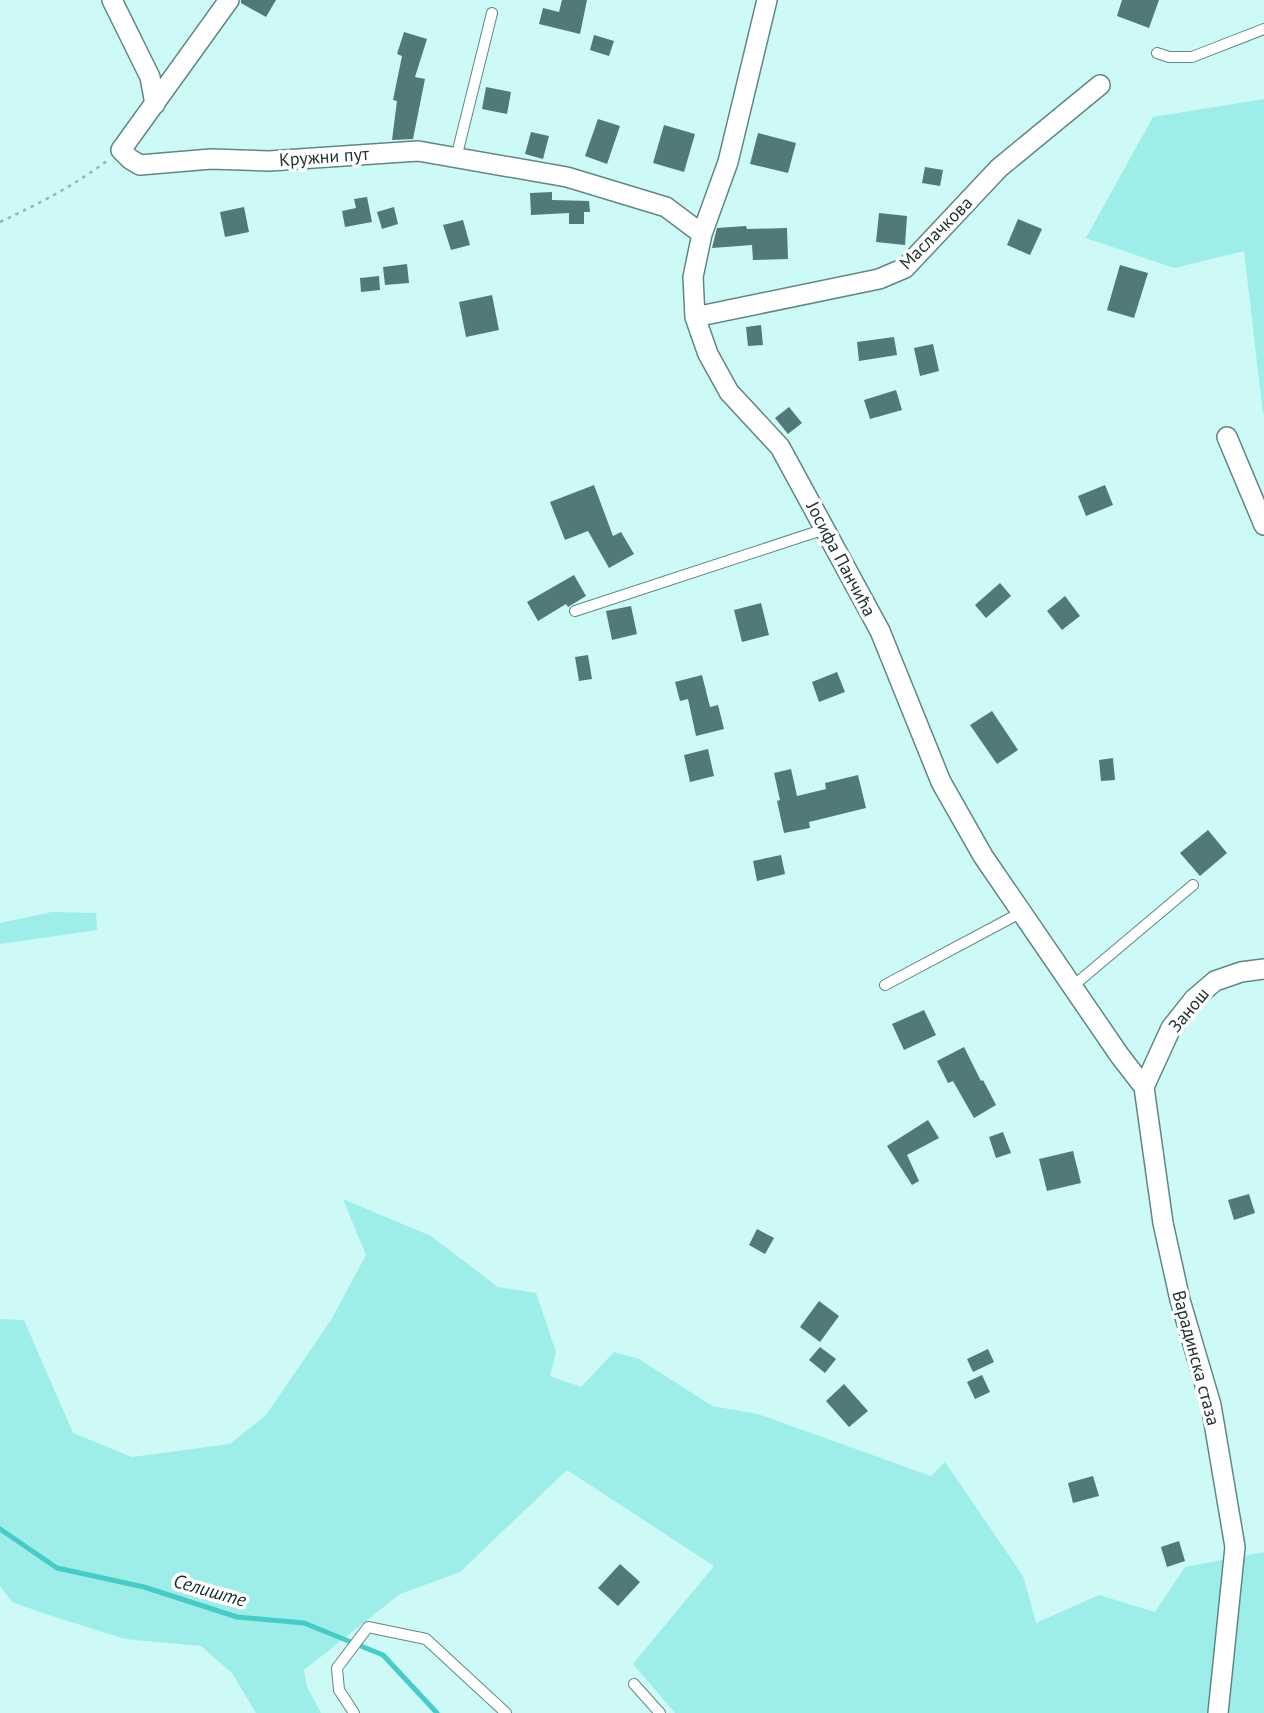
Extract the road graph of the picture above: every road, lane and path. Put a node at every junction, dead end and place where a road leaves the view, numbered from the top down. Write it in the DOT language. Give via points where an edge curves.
graph roads {
  1 [pos="112,0"];
  2 [pos="229,0"];
  3 [pos="767,0"];
  4 [pos="492,13"];
  5 [pos="1264,29"];
  6 [pos="1157,52"];
  7 [pos="1100,85"];
  8 [pos="155,104"];
  9 [pos="121,150"];
  10 [pos="456,158"];
  11 [pos="0,222"];
  12 [pos="702,234"];
  13 [pos="695,317"];
  14 [pos="1227,437"];
  15 [pos="1264,525"];
  16 [pos="825,529"];
  17 [pos="575,611"];
  18 [pos="1193,885"];
  19 [pos="1022,912"];
  20 [pos="1264,969"];
  21 [pos="886,985"];
  22 [pos="1073,986"];
  23 [pos="1144,1087"];
  24 [pos="634,1684"];
  25 [pos="354,1713"];
  26 [pos="506,1713"];
  27 [pos="660,1713"];
  28 [pos="1218,1713"];
  1 -- 8 [label="street" via="150,77"];
  2 -- 8 [label="street"];
  3 -- 12 [label="street, Јосифа Панчића" via="728,162"];
  4 -- 10 [label="lane"];
  5 -- 6 [label="lane" via="1192,57"];
  7 -- 13 [label="street, Маслачкова" via="999,168 905,268 879,279"];
  8 -- 9 [label="street"];
  9 -- 10 [label="street, Кружни пут" via="140,164 418,151"];
  9 -- 11 [label="path" via="88,176"];
  10 -- 12 [label="street, Кружни пут" via="567,177 666,207"];
  12 -- 13 [label="street, Јосифа Панчића" via="693,277"];
  13 -- 16 [label="street, Јосифа Панчића" via="729,392 780,447"];
  14 -- 15 [label="street"];
  16 -- 17 [label="lane"];
  16 -- 19 [label="street, Јосифа Панчића" via="880,631 941,782"];
  18 -- 22 [label="lane"];
  19 -- 21 [label="lane"];
  19 -- 22 [label="street, Јосифа Панчића"];
  20 -- 23 [label="street, Занош" via="1214,981 1194,999 1171,1028"];
  22 -- 23 [label="street, Јосифа Панчића"];
  23 -- 28 [label="street, Варадинска стаза" via="1163,1223 1211,1405 1235,1547"];
  24 -- 27 [label="lane"];
  25 -- 26 [label="lane" via="339,1690 337,1668 368,1627 426,1639"];
}
